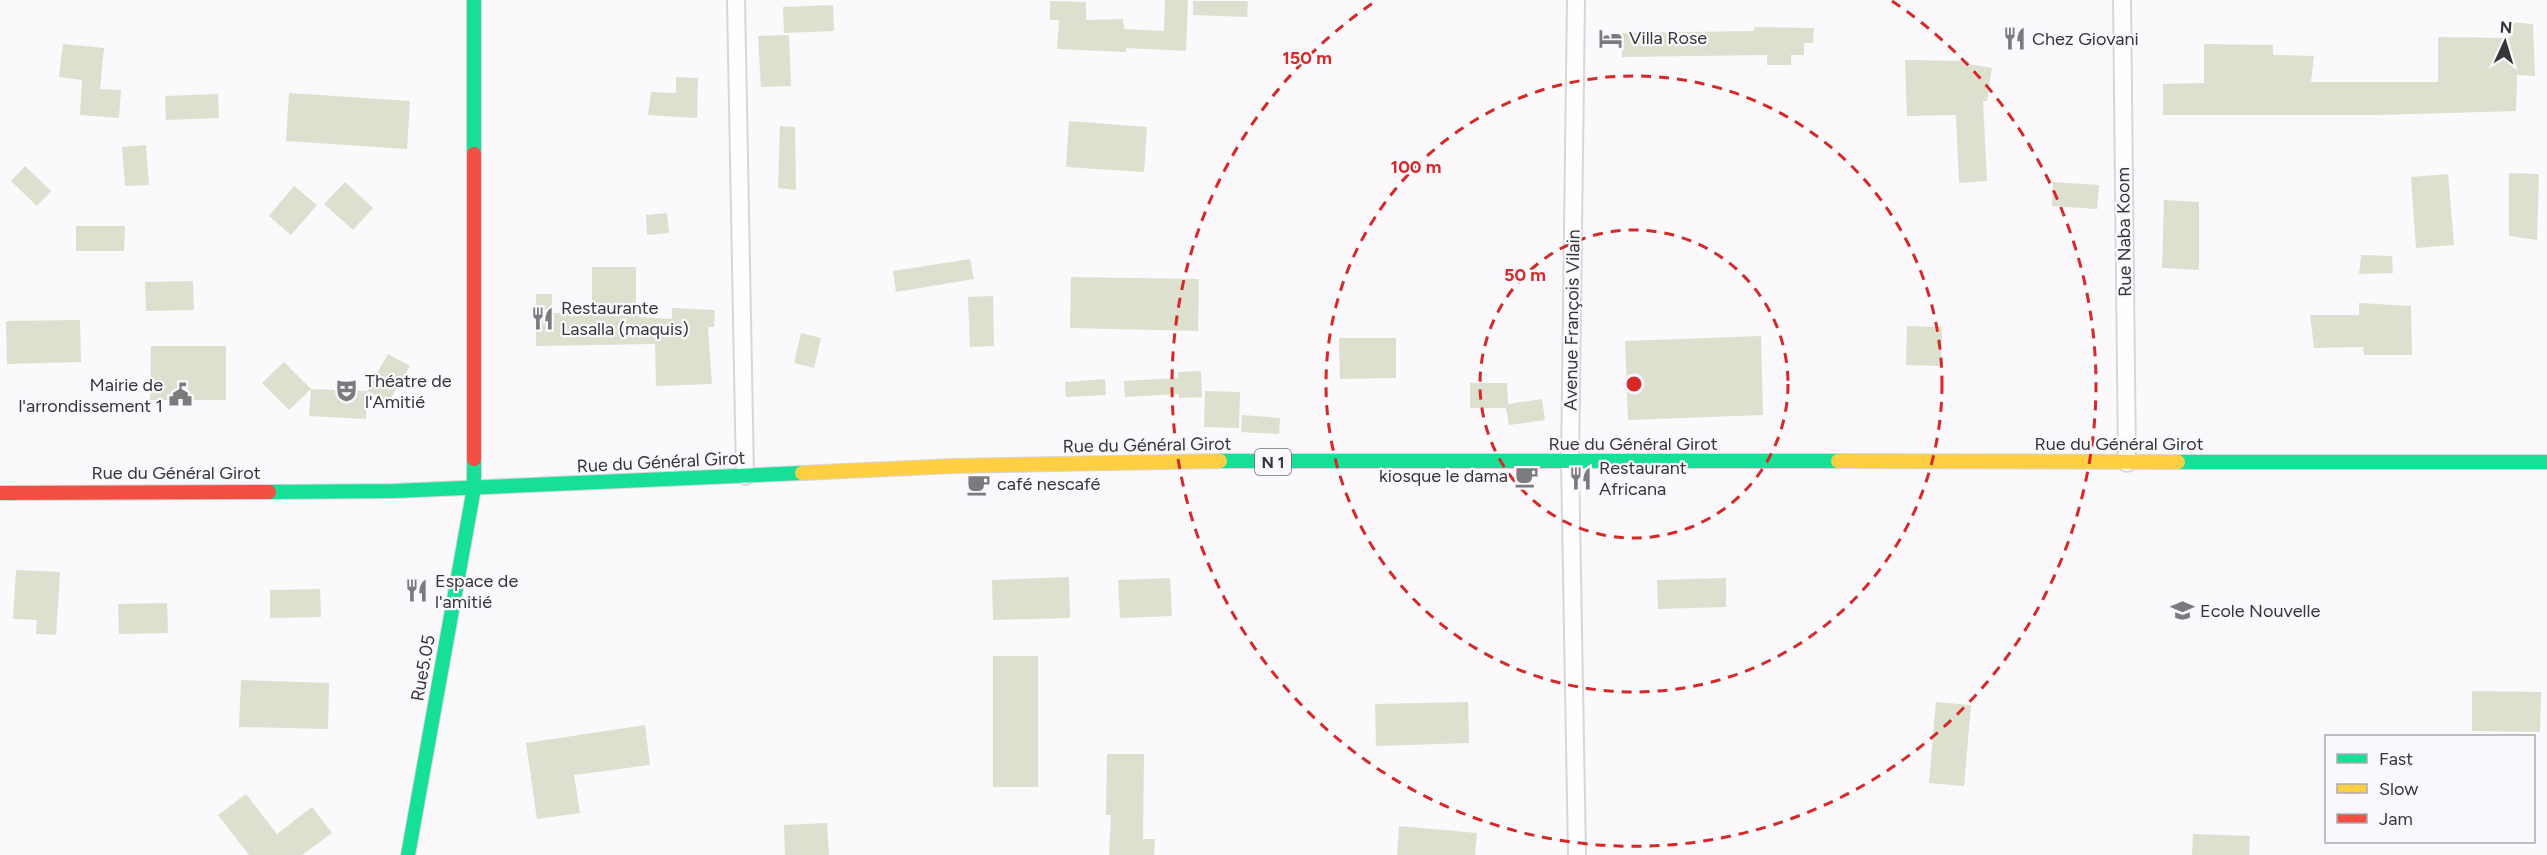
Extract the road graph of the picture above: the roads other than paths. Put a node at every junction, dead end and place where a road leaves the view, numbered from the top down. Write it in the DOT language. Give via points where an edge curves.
graph roads {
  1 [pos="474,0"];
  2 [pos="736,0"];
  3 [pos="1576,0"];
  4 [pos="2122,0"];
  5 [pos="1570,462"];
  6 [pos="2547,462"];
  7 [pos="2127,463"];
  8 [pos="745,476"];
  9 [pos="474,488"];
  10 [pos="0,493"];
  11 [pos="408,855"];
  12 [pos="1577,855"];
  1 -- 9 [label="main road, Rue5.05"];
  2 -- 8 [label="street"];
  3 -- 5 [label="street, Avenue François Vilain"];
  4 -- 7 [label="street, Rue Naba Koom"];
  5 -- 7 [label="main road, Rue du Général Girot / N 1"];
  5 -- 8 [label="main road, Rue du Général Girot / N 1" via="1196,461 953,466"];
  5 -- 12 [label="street, Avenue François Vilain"];
  6 -- 7 [label="main road, Rue du Général Girot / N 1"];
  8 -- 9 [label="main road, Rue du Général Girot / N 1"];
  9 -- 10 [label="main road, Rue du Général Girot / N 1"];
  9 -- 11 [label="main road, Rue5.05"];
}
